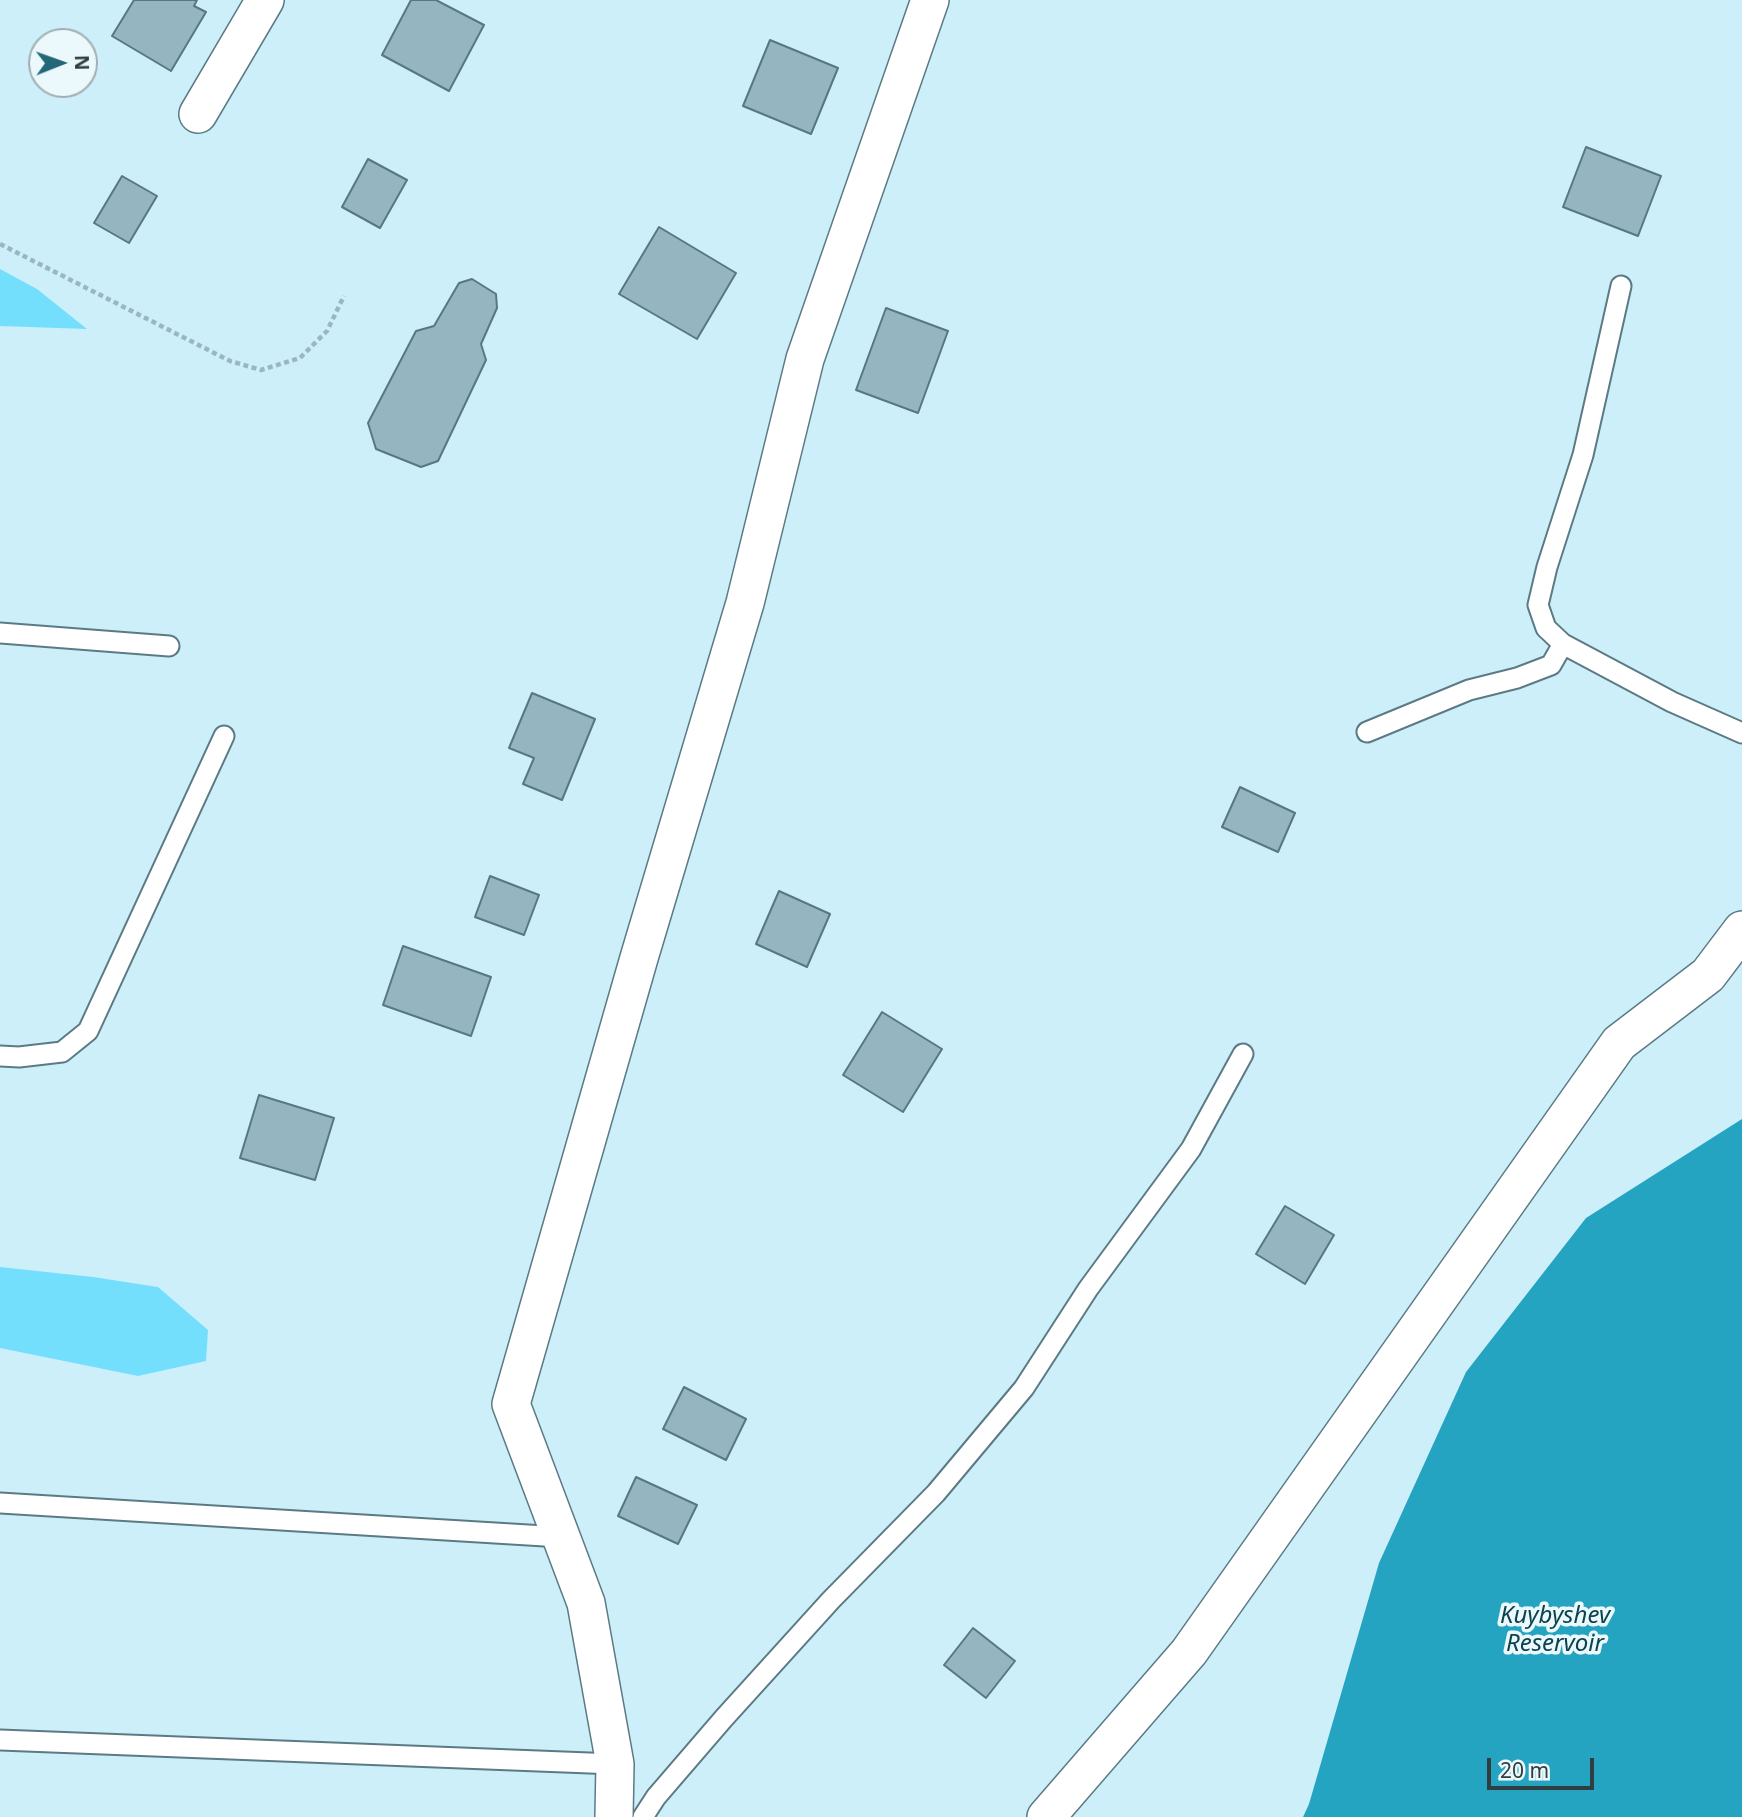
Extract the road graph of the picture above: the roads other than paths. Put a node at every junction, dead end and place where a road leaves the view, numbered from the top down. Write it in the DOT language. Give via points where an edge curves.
graph roads {
  1 [pos="265,0"];
  2 [pos="930,0"];
  3 [pos="198,114"];
  4 [pos="1621,286"];
  5 [pos="0,633"];
  6 [pos="1563,644"];
  7 [pos="169,646"];
  8 [pos="1367,732"];
  9 [pos="1742,733"];
  10 [pos="224,736"];
  11 [pos="1742,930"];
  12 [pos="1243,1054"];
  13 [pos="0,1056"];
  14 [pos="0,1503"];
  15 [pos="561,1537"];
  16 [pos="0,1740"];
  17 [pos="615,1764"];
  18 [pos="614,1817"];
  19 [pos="643,1817"];
  20 [pos="1046,1817"];
  1 -- 3 [label="street"];
  2 -- 15 [label="street" via="805,359 746,603 511,1404"];
  4 -- 6 [label="lane" via="1583,455 1538,605 1546,628"];
  5 -- 7 [label="lane"];
  6 -- 8 [label="lane" via="1551,665 1469,690"];
  6 -- 9 [label="lane"];
  10 -- 13 [label="lane" via="88,1031 62,1052"];
  11 -- 20 [label="street" via="1708,975 1619,1043 1189,1652"];
  12 -- 19 [label="lane" via="1191,1149 1088,1289 1024,1388 936,1493 724,1718"];
  14 -- 15 [label="lane"];
  15 -- 17 [label="street" via="586,1603"];
  16 -- 17 [label="lane"];
  17 -- 18 [label="street"];
}
